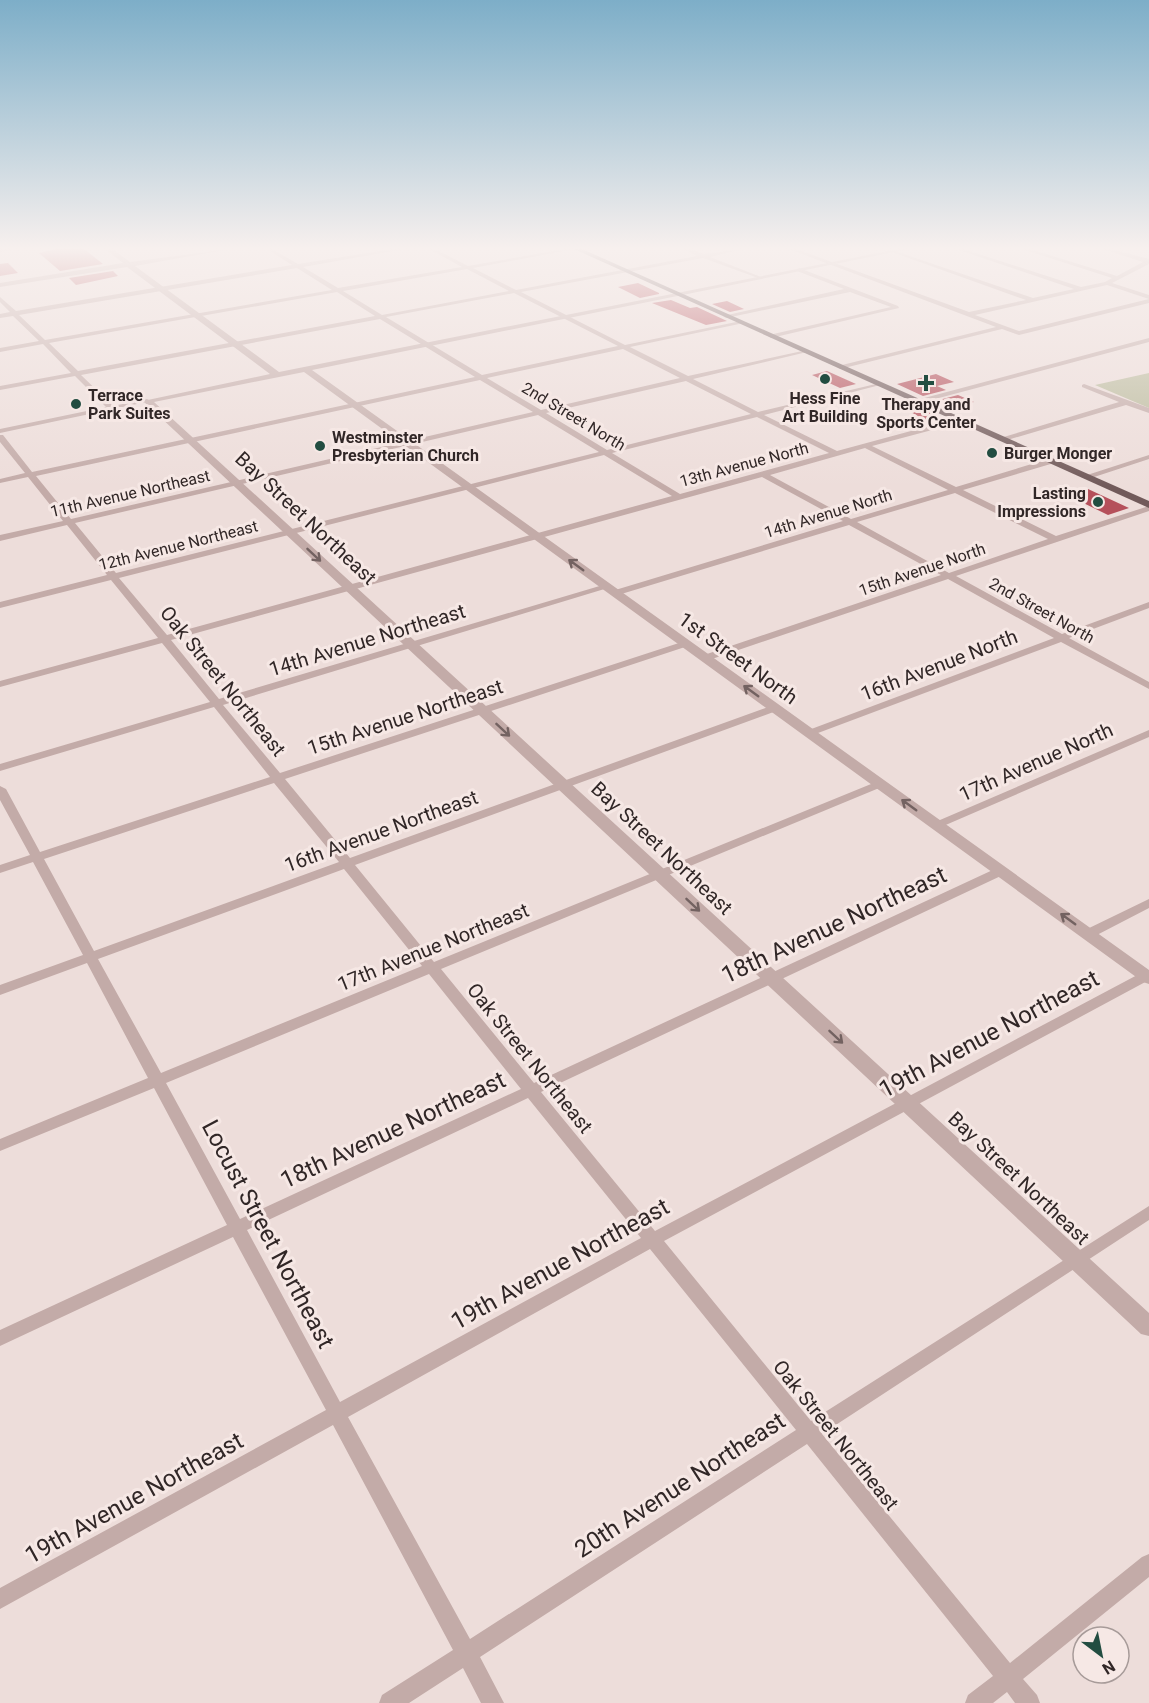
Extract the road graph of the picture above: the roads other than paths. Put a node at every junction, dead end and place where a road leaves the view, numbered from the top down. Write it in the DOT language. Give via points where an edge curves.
graph roads {
  1 [pos="30,328"];
  2 [pos="121,328"];
  3 [pos="215,328"];
  4 [pos="315,328"];
  5 [pos="401,328"];
  6 [pos="509,328"];
  7 [pos="589,328"];
  8 [pos="708,328"];
  9 [pos="754,328"];
  10 [pos="805,328"];
  11 [pos="997,328"];
  12 [pos="1007,328"];
  13 [pos="1038,328"];
  14 [pos="771,336"];
  15 [pos="1149,340"];
  16 [pos="44,342"];
  17 [pos="235,344"];
  18 [pos="428,345"];
  19 [pos="624,346"];
  20 [pos="0,350"];
  21 [pos="805,351"];
  22 [pos="840,367"];
  23 [pos="305,369"];
  24 [pos="76,374"];
  25 [pos="276,375"];
  26 [pos="481,377"];
  27 [pos="688,379"];
  28 [pos="878,384"];
  29 [pos="1084,386"];
  30 [pos="0,388"];
  31 [pos="147,401"];
  32 [pos="917,401"];
  33 [pos="1127,402"];
  34 [pos="353,405"];
  35 [pos="111,408"];
  36 [pos="1149,411"];
  37 [pos="540,413"];
  38 [pos="758,414"];
  39 [pos="959,420"];
  40 [pos="0,431"];
  41 [pos="0,437"];
  42 [pos="1000,439"];
  43 [pos="189,440"];
  44 [pos="408,444"];
  45 [pos="866,446"];
  46 [pos="605,453"];
  47 [pos="836,454"];
  48 [pos="1149,457"];
  49 [pos="1051,461"];
  50 [pos="30,474"];
  51 [pos="763,474"];
  52 [pos="1085,477"];
  53 [pos="0,481"];
  54 [pos="237,483"];
  55 [pos="468,487"];
  56 [pos="955,490"];
  57 [pos="679,497"];
  58 [pos="1149,507"];
  59 [pos="69,522"];
  60 [pos="850,522"];
  61 [pos="290,532"];
  62 [pos="536,536"];
  63 [pos="0,538"];
  64 [pos="1057,540"];
  65 [pos="113,576"];
  66 [pos="949,576"];
  67 [pos="350,588"];
  68 [pos="611,590"];
  69 [pos="0,605"];
  70 [pos="1149,605"];
  71 [pos="1061,638"];
  72 [pos="164,639"];
  73 [pos="685,644"];
  74 [pos="412,645"];
  75 [pos="705,658"];
  76 [pos="0,684"];
  77 [pos="1149,686"];
  78 [pos="217,704"];
  79 [pos="774,708"];
  80 [pos="482,710"];
  81 [pos="810,733"];
  82 [pos="1149,733"];
  83 [pos="0,768"];
  84 [pos="277,778"];
  85 [pos="880,784"];
  86 [pos="563,785"];
  87 [pos="0,789"];
  88 [pos="937,825"];
  89 [pos="37,857"];
  90 [pos="347,864"];
  91 [pos="0,869"];
  92 [pos="1001,871"];
  93 [pos="660,875"];
  94 [pos="1149,903"];
  95 [pos="1088,934"];
  96 [pos="91,957"];
  97 [pos="432,968"];
  98 [pos="1148,977"];
  99 [pos="772,978"];
  100 [pos="0,990"];
  101 [pos="157,1081"];
  102 [pos="531,1090"];
  103 [pos="909,1105"];
  104 [pos="0,1145"];
  105 [pos="1149,1212"];
  106 [pos="237,1228"];
  107 [pos="652,1240"];
  108 [pos="1076,1259"];
  109 [pos="1149,1327"];
  110 [pos="0,1338"];
  111 [pos="337,1414"];
  112 [pos="809,1432"];
  113 [pos="1149,1564"];
  114 [pos="0,1599"];
  115 [pos="466,1654"];
  116 [pos="1008,1677"];
  117 [pos="390,1703"];
  118 [pos="493,1703"];
  119 [pos="976,1703"];
  120 [pos="1029,1703"];
  1 -- 16 [label="street"];
  2 -- 16 [label="street"];
  3 -- 17 [label="street"];
  4 -- 17 [label="street"];
  5 -- 18 [label="street, 2nd Street North"];
  6 -- 18 [label="street"];
  7 -- 19 [label="street"];
  8 -- 19 [label="street"];
  9 -- 14 [label="main road"];
  10 -- 14 [label="street"];
  11 -- 22 [label="street"];
  12 -- 13 [label="street" via="1019,333"];
  14 -- 21 [label="main road"];
  15 -- 32 [label="street"];
  16 -- 20 [label="street"];
  16 -- 24 [label="street"];
  17 -- 24 [label="street"];
  17 -- 25 [label="street"];
  18 -- 23 [label="street"];
  18 -- 26 [label="street, 2nd Street North"];
  19 -- 26 [label="street"];
  19 -- 27 [label="street"];
  21 -- 22 [label="main road"];
  21 -- 27 [label="street, 11th Avenue Northeast"];
  22 -- 28 [label="main road"];
  23 -- 25 [label="street"];
  23 -- 34 [label="street, 1st Street North"];
  24 -- 30 [label="street"];
  24 -- 35 [label="street"];
  25 -- 31 [label="street"];
  26 -- 34 [label="street"];
  26 -- 37 [label="street, 2nd Street North"];
  27 -- 37 [label="street, 11th Avenue Northeast"];
  27 -- 38 [label="street"];
  28 -- 32 [label="main road"];
  28 -- 38 [label="street, 12th Avenue Northeast"];
  29 -- 33 [label="street"];
  31 -- 35 [label="street"];
  31 -- 43 [label="street, Bay Street Northeast"];
  32 -- 39 [label="main road"];
  33 -- 36 [label="street"];
  33 -- 42 [label="street"];
  34 -- 43 [label="street"];
  34 -- 44 [label="street, 1st Street North"];
  35 -- 40 [label="street"];
  37 -- 44 [label="street, 11th Avenue Northeast"];
  37 -- 46 [label="street, 2nd Street North"];
  38 -- 46 [label="street, 12th Avenue Northeast"];
  38 -- 47 [label="street"];
  39 -- 42 [label="main road"];
  39 -- 45 [label="street, 13th Avenue North"];
  41 -- 50 [label="street, Oak Street Northeast"];
  42 -- 49 [label="main road"];
  43 -- 50 [label="street"];
  43 -- 54 [label="street, Bay Street Northeast"];
  44 -- 54 [label="street, 11th Avenue Northeast"];
  44 -- 55 [label="street, 1st Street North"];
  45 -- 47 [label="street, 13th Avenue North"];
  45 -- 56 [label="street"];
  46 -- 55 [label="street, 12th Avenue Northeast"];
  46 -- 57 [label="street, 2nd Street North"];
  47 -- 51 [label="street, 13th Avenue North"];
  48 -- 52 [label="street"];
  49 -- 52 [label="main road"];
  49 -- 56 [label="street, 14th Avenue North"];
  50 -- 53 [label="street"];
  50 -- 59 [label="street, Oak Street Northeast"];
  51 -- 57 [label="street, 13th Avenue North"];
  51 -- 60 [label="street, 2nd Street North"];
  52 -- 58 [label="main road"];
  54 -- 59 [label="street, 11th Avenue Northeast"];
  54 -- 61 [label="street, Bay Street Northeast"];
  55 -- 61 [label="street, 12th Avenue Northeast"];
  55 -- 62 [label="street, 1st Street North"];
  56 -- 60 [label="street, 14th Avenue North"];
  56 -- 64 [label="street"];
  57 -- 62 [label="street, 13th Avenue North"];
  58 -- 64 [label="street, 15th Avenue North"];
  59 -- 63 [label="street, 11th Avenue Northeast"];
  59 -- 65 [label="street, Oak Street Northeast"];
  60 -- 66 [label="street, 2nd Street North"];
  60 -- 68 [label="street, 14th Avenue North"];
  61 -- 65 [label="street, 12th Avenue Northeast"];
  61 -- 67 [label="street, Bay Street Northeast, one-way"];
  62 -- 67 [label="street, 13th Avenue North"];
  68 -- 62 [label="street, 1st Street North, one-way"];
  64 -- 66 [label="street, 15th Avenue North"];
  65 -- 69 [label="street, 12th Avenue Northeast"];
  65 -- 72 [label="street, Oak Street Northeast"];
  66 -- 71 [label="street, 2nd Street North"];
  66 -- 75 [label="street, 15th Avenue North"];
  67 -- 72 [label="street, 13th Avenue North"];
  67 -- 74 [label="street, Bay Street Northeast"];
  68 -- 73 [label="street, 1st Street North"];
  68 -- 74 [label="street, 14th Avenue Northeast"];
  70 -- 71 [label="street, 16th Avenue North"];
  71 -- 77 [label="street, 2nd Street North"];
  71 -- 81 [label="street, 16th Avenue North"];
  72 -- 76 [label="street, 13th Avenue North"];
  72 -- 78 [label="street, Oak Street Northeast"];
  73 -- 75 [label="street, 1st Street North"];
  73 -- 80 [label="street, 15th Avenue Northeast"];
  74 -- 78 [label="street, 14th Avenue Northeast"];
  74 -- 80 [label="street, Bay Street Northeast"];
  79 -- 75 [label="street, 1st Street North, one-way"];
  78 -- 83 [label="street, 14th Avenue Northeast"];
  78 -- 84 [label="street, Oak Street Northeast"];
  79 -- 81 [label="street, 1st Street North"];
  79 -- 86 [label="street, 16th Avenue Northeast"];
  80 -- 84 [label="street, 15th Avenue Northeast"];
  80 -- 86 [label="street, Bay Street Northeast, one-way"];
  81 -- 85 [label="street, 1st Street North"];
  82 -- 88 [label="street, 17th Avenue North"];
  84 -- 89 [label="street, 15th Avenue Northeast"];
  84 -- 90 [label="street, Oak Street Northeast"];
  88 -- 85 [label="street, 1st Street North, one-way"];
  85 -- 93 [label="street, 17th Avenue Northeast"];
  86 -- 90 [label="street, 16th Avenue Northeast"];
  86 -- 93 [label="street, Bay Street Northeast"];
  87 -- 89 [label="street, Locust Street Northeast"];
  88 -- 92 [label="street, 1st Street North"];
  89 -- 91 [label="street, 15th Avenue Northeast"];
  89 -- 96 [label="street, Locust Street Northeast"];
  90 -- 96 [label="street, 16th Avenue Northeast"];
  90 -- 97 [label="street, Oak Street Northeast"];
  95 -- 92 [label="street, 1st Street North, one-way"];
  92 -- 99 [label="street, 18th Avenue Northeast"];
  93 -- 97 [label="street, 17th Avenue Northeast"];
  93 -- 99 [label="street, Bay Street Northeast, one-way"];
  94 -- 95 [label="street"];
  95 -- 98 [label="street, 1st Street North"];
  96 -- 100 [label="street, 16th Avenue Northeast"];
  96 -- 101 [label="street, Locust Street Northeast"];
  97 -- 101 [label="street, 17th Avenue Northeast"];
  97 -- 102 [label="street, Oak Street Northeast"];
  98 -- 103 [label="street, 19th Avenue Northeast"];
  99 -- 102 [label="street, 18th Avenue Northeast"];
  99 -- 103 [label="street, Bay Street Northeast, one-way"];
  101 -- 104 [label="street, 17th Avenue Northeast"];
  101 -- 106 [label="street, Locust Street Northeast"];
  102 -- 106 [label="street, 18th Avenue Northeast"];
  102 -- 107 [label="street, Oak Street Northeast"];
  103 -- 107 [label="street, 19th Avenue Northeast"];
  103 -- 108 [label="street, Bay Street Northeast"];
  105 -- 108 [label="street, 20th Avenue Northeast"];
  106 -- 110 [label="street, 18th Avenue Northeast"];
  106 -- 111 [label="street, Locust Street Northeast"];
  107 -- 111 [label="street, 19th Avenue Northeast"];
  107 -- 112 [label="street, Oak Street Northeast"];
  108 -- 109 [label="street, Bay Street Northeast"];
  108 -- 112 [label="street, 20th Avenue Northeast"];
  111 -- 114 [label="street, 19th Avenue Northeast"];
  111 -- 115 [label="street, Locust Street Northeast"];
  112 -- 115 [label="street, 20th Avenue Northeast"];
  112 -- 116 [label="street, Oak Street Northeast"];
  113 -- 116 [label="street"];
  115 -- 117 [label="street, 20th Avenue Northeast"];
  115 -- 118 [label="street, Locust Street Northeast"];
  116 -- 119 [label="street"];
  116 -- 120 [label="street, Oak Street Northeast"];
}
